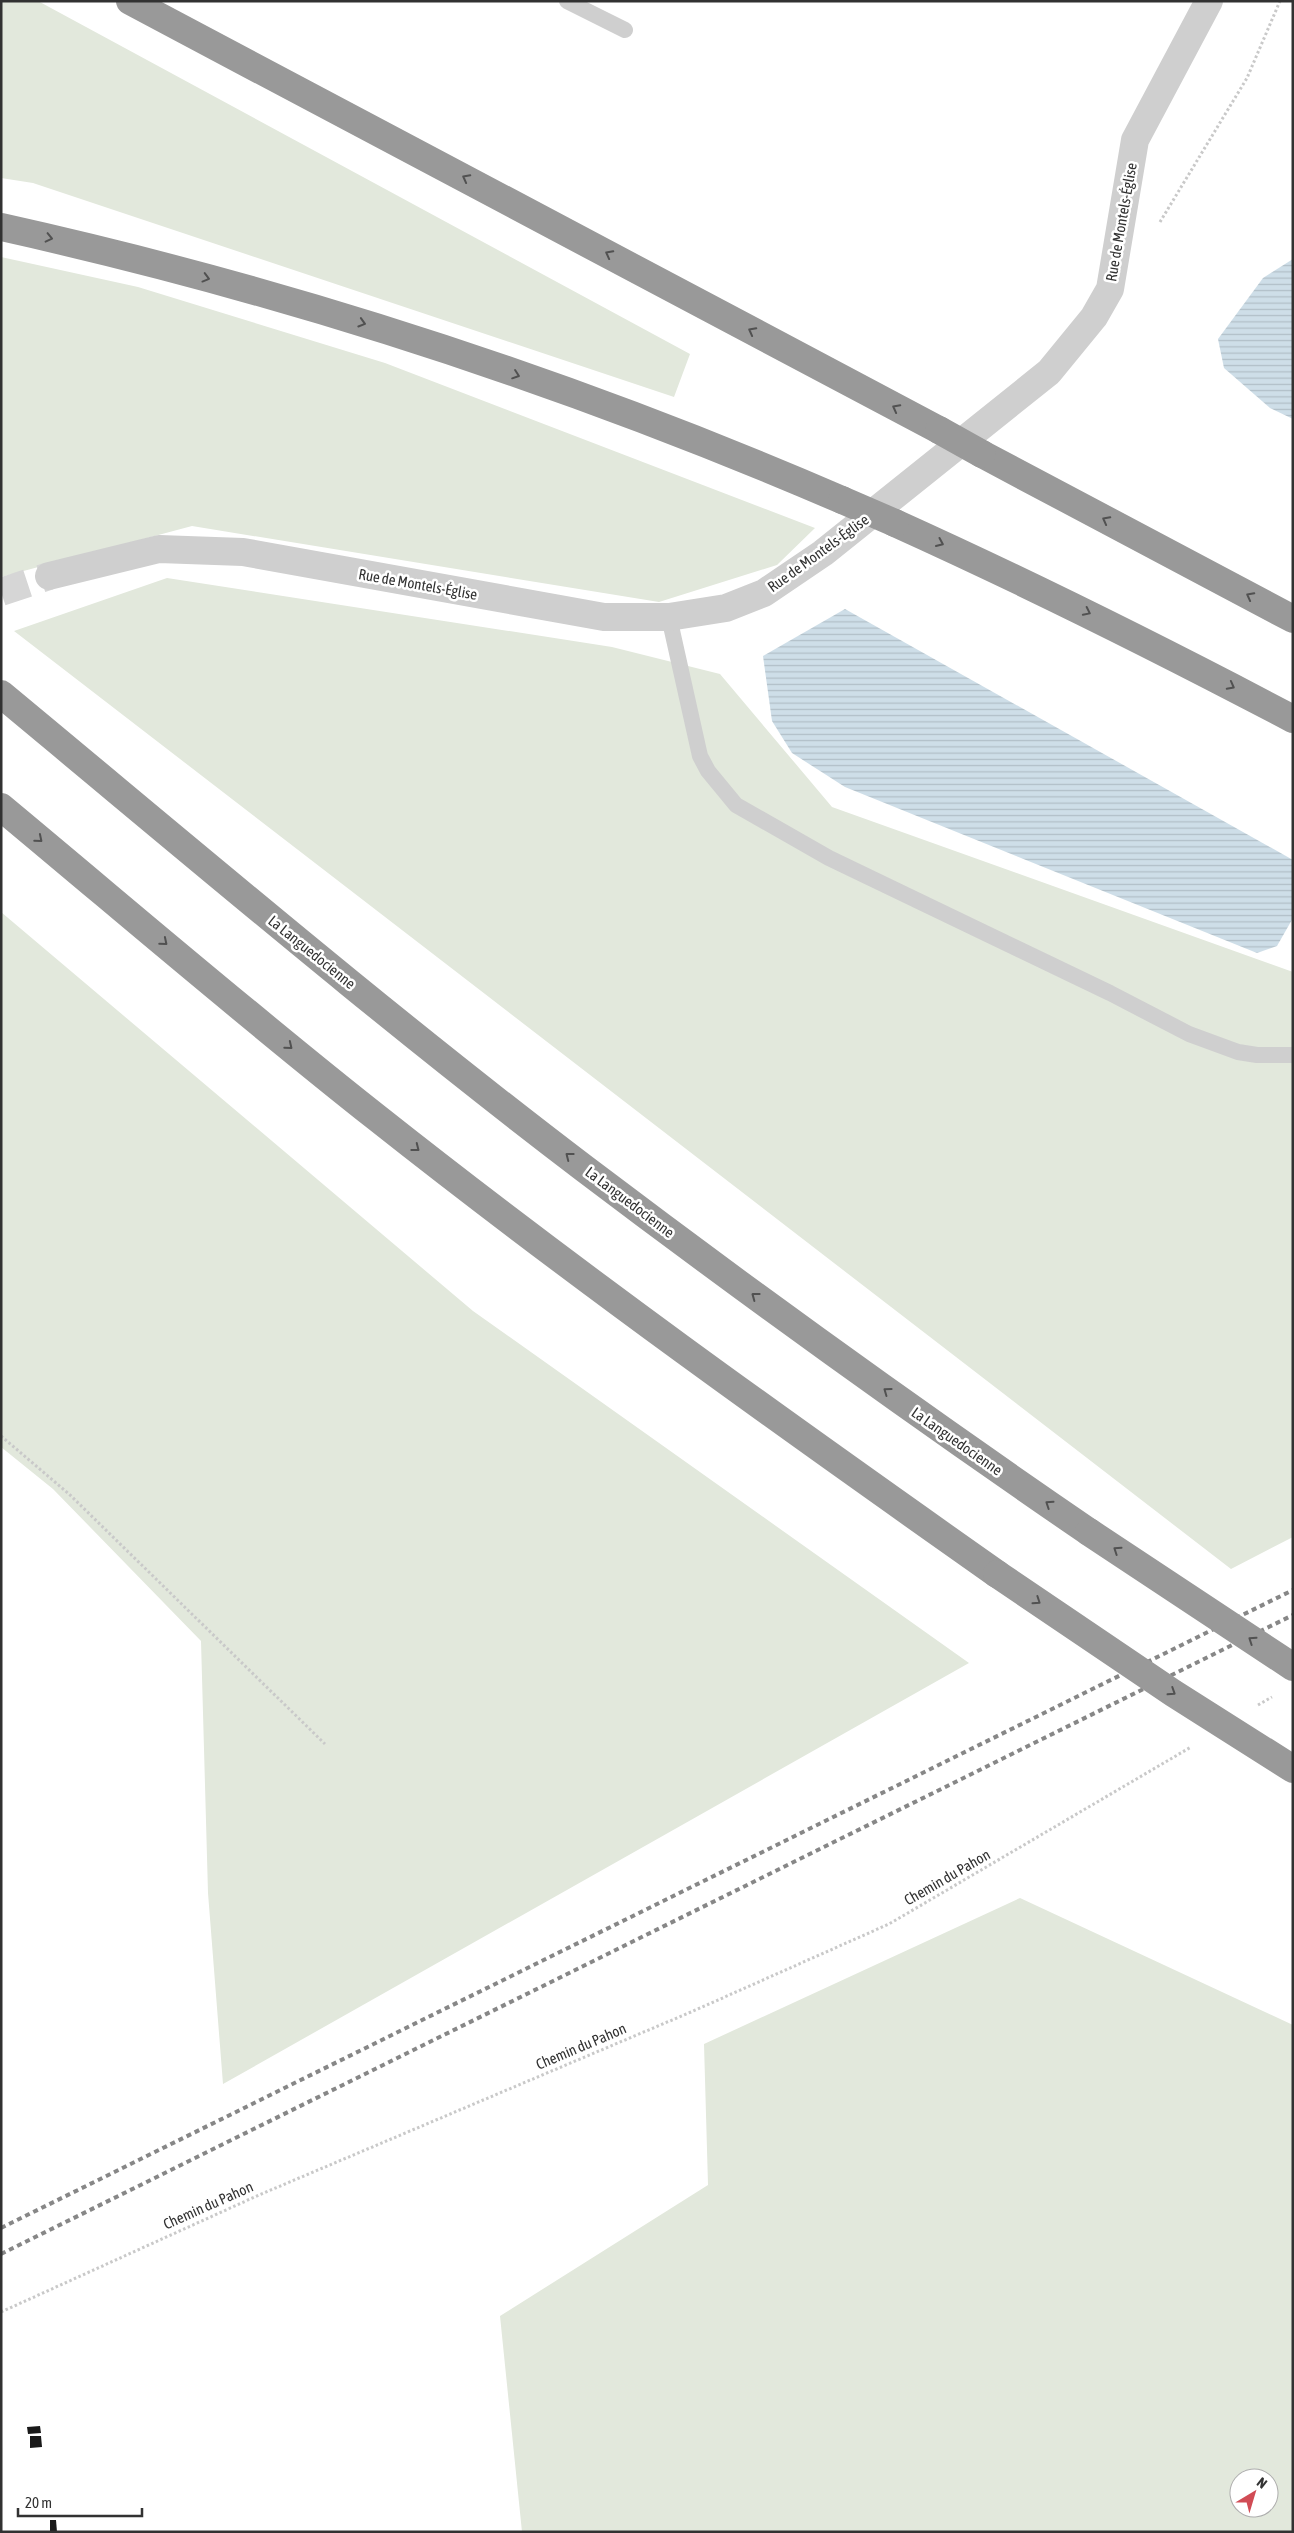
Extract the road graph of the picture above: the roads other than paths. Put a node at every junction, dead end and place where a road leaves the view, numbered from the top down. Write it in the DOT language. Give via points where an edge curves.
graph roads {
  1 [pos="130,1"];
  2 [pos="567,1"];
  3 [pos="1209,1"];
  4 [pos="625,30"];
  5 [pos="1,227"];
  6 [pos="49,576"];
  7 [pos="669,617"];
  8 [pos="1293,619"];
  9 [pos="1,694"];
  10 [pos="1293,719"];
  11 [pos="1,807"];
  12 [pos="1293,1055"];
  13 [pos="1293,1667"];
  14 [pos="1293,1769"];
  8 -- 1 [label="highway, one-way, bridge"];
  2 -- 4 [label="lane"];
  3 -- 7 [label="street, Rue de Montels-Église" via="1135,140 1110,289 1094,317 1049,372 823,553 764,593 726,608"];
  5 -- 10 [label="highway, one-way, bridge" via="127,257 366,324 625,412 752,461 1017,578"];
  6 -- 7 [label="street, Rue de Montels-Église" via="160,550 244,552 604,617"];
  7 -- 12 [label="lane" via="700,756 736,805 829,858 1189,1034 1257,1056"];
  13 -- 9 [label="highway, La Languedocienne, one-way, bridge" via="934,1425 584,1168 257,907"];
  11 -- 14 [label="highway, one-way, bridge" via="375,1116 537,1242 801,1436 997,1574 1173,1693"];
}
